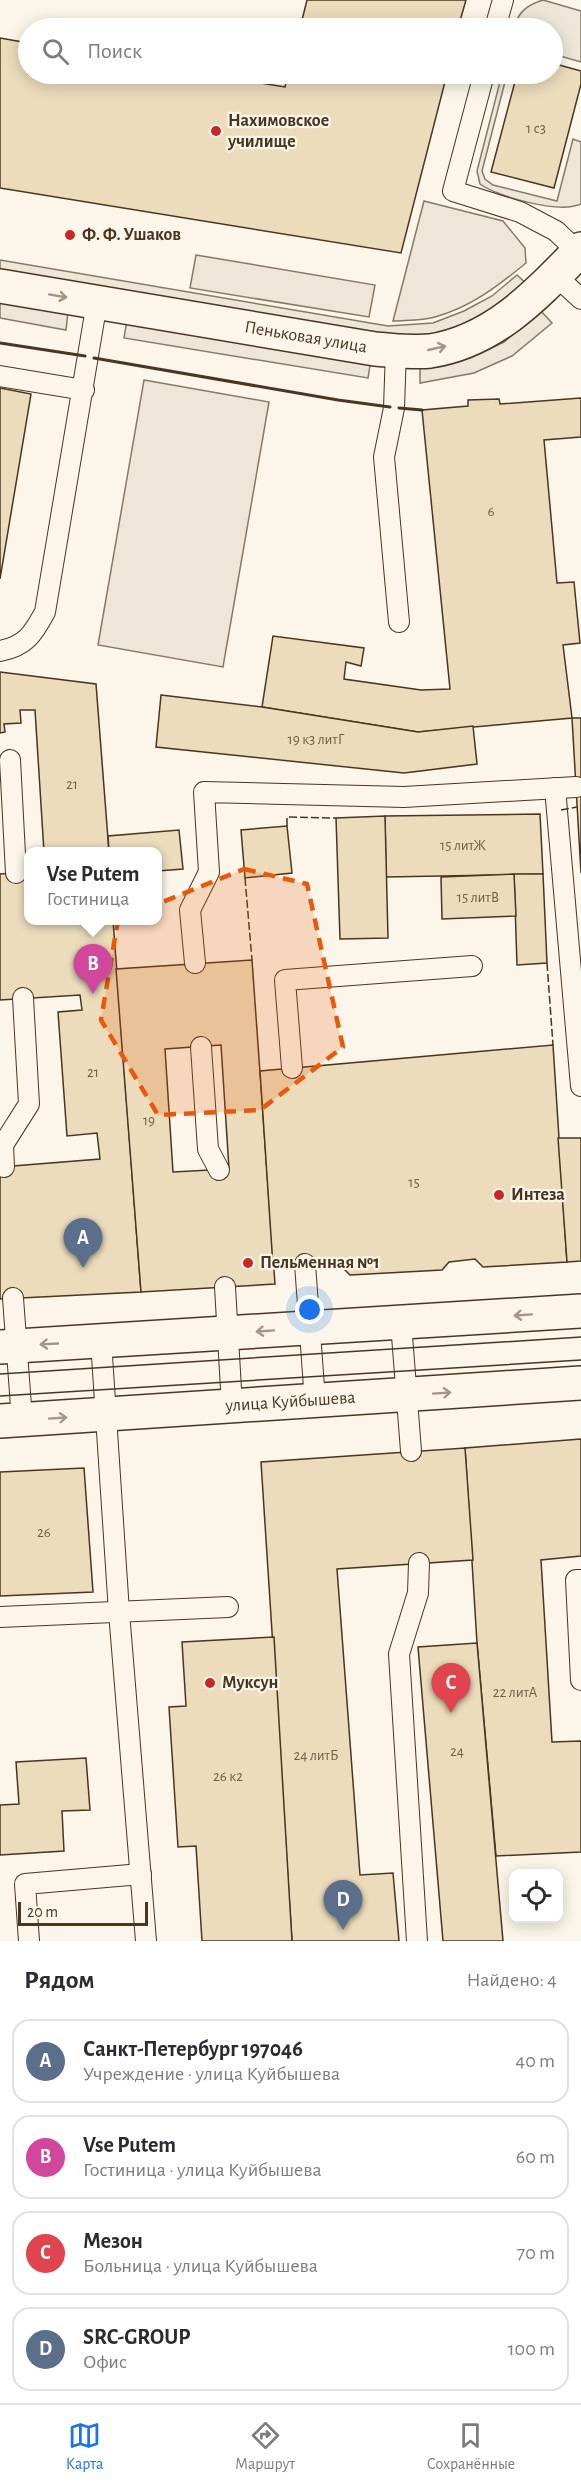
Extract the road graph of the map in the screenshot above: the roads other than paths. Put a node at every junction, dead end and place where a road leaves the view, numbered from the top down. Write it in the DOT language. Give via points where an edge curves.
graph roads {
  1 [pos="503,0"];
  2 [pos="498,18"];
  3 [pos="481,84"];
  4 [pos="580,250"];
  5 [pos="555,275"];
  6 [pos="0,286"];
  7 [pos="581,299"];
  8 [pos="97,302"];
  9 [pos="396,350"];
  10 [pos="0,376"];
  11 [pos="84,390"];
  12 [pos="399,622"];
  13 [pos="0,651"];
  14 [pos="10,760"];
  15 [pos="576,787"];
  16 [pos="555,788"];
  17 [pos="16,873"];
  18 [pos="195,963"];
  19 [pos="472,966"];
  20 [pos="23,998"];
  21 [pos="201,1047"];
  22 [pos="292,1068"];
  23 [pos="581,1086"];
  24 [pos="4,1167"];
  25 [pos="219,1170"];
  26 [pos="305,1264"];
  27 [pos="225,1287"];
  28 [pos="13,1298"];
  29 [pos="581,1311"];
  30 [pos="401,1323"];
  31 [pos="310,1328"];
  32 [pos="228,1333"];
  33 [pos="101,1341"];
  34 [pos="8,1346"];
  35 [pos="581,1383"];
  36 [pos="407,1395"];
  37 [pos="315,1401"];
  38 [pos="232,1406"];
  39 [pos="108,1414"];
  40 [pos="11,1421"];
  41 [pos="411,1451"];
  42 [pos="419,1563"];
  43 [pos="581,1580"];
  44 [pos="228,1607"];
  45 [pos="119,1612"];
  46 [pos="0,1617"];
  47 [pos="581,1680"];
  48 [pos="141,1874"];
  49 [pos="29,1941"];
  50 [pos="146,1941"];
  51 [pos="417,1941"];
  1 -- 2 [label="lane"];
  3 -- 4 [label="lane" via="453,191 520,212 556,231"];
  4 -- 5 [label="main road, Пеньковая улица"];
  5 -- 7 [label="lane"];
  9 -- 5 [label="main road, Пеньковая улица, one-way" via="430,351 472,339 513,316"];
  6 -- 8 [label="main road, Пеньковая улица, one-way"];
  8 -- 9 [label="main road, Пеньковая улица"];
  8 -- 11 [label="lane"];
  9 -- 12 [label="lane" via="394,408 384,457"];
  10 -- 11 [label="lane"];
  11 -- 13 [label="lane" via="45,612 31,636 12,649"];
  14 -- 17 [label="lane"];
  15 -- 16 [label="lane"];
  16 -- 18 [label="lane" via="404,797 204,792 209,873 190,910"];
  16 -- 23 [label="lane"];
  19 -- 22 [label="lane" via="285,980"];
  20 -- 24 [label="lane" via="28,1104 3,1145"];
  21 -- 25 [label="lane" via="208,1149"];
  26 -- 31 [label="lane"];
  27 -- 32 [label="lane"];
  28 -- 34 [label="lane"];
  29 -- 30 [label="main road, one-way"];
  30 -- 31 [label="main road"];
  30 -- 36 [label="lane"];
  31 -- 32 [label="main road, one-way"];
  31 -- 37 [label="lane"];
  32 -- 33 [label="main road"];
  32 -- 38 [label="lane"];
  33 -- 34 [label="main road, one-way"];
  33 -- 39 [label="lane"];
  34 -- 40 [label="lane"];
  36 -- 35 [label="main road, улица Куйбышева, one-way"];
  36 -- 37 [label="main road, улица Куйбышева"];
  36 -- 41 [label="lane"];
  37 -- 38 [label="main road, улица Куйбышева"];
  38 -- 39 [label="main road, улица Куйбышева"];
  40 -- 39 [label="main road, улица Куйбышева, one-way"];
  39 -- 45 [label="lane"];
  42 -- 51 [label="lane" via="418,1593 399,1654"];
  43 -- 47 [label="lane" via="576,1580"];
  44 -- 45 [label="lane"];
  45 -- 46 [label="lane"];
  45 -- 48 [label="lane"];
  48 -- 49 [label="lane" via="25,1884"];
  48 -- 50 [label="lane"];
}
